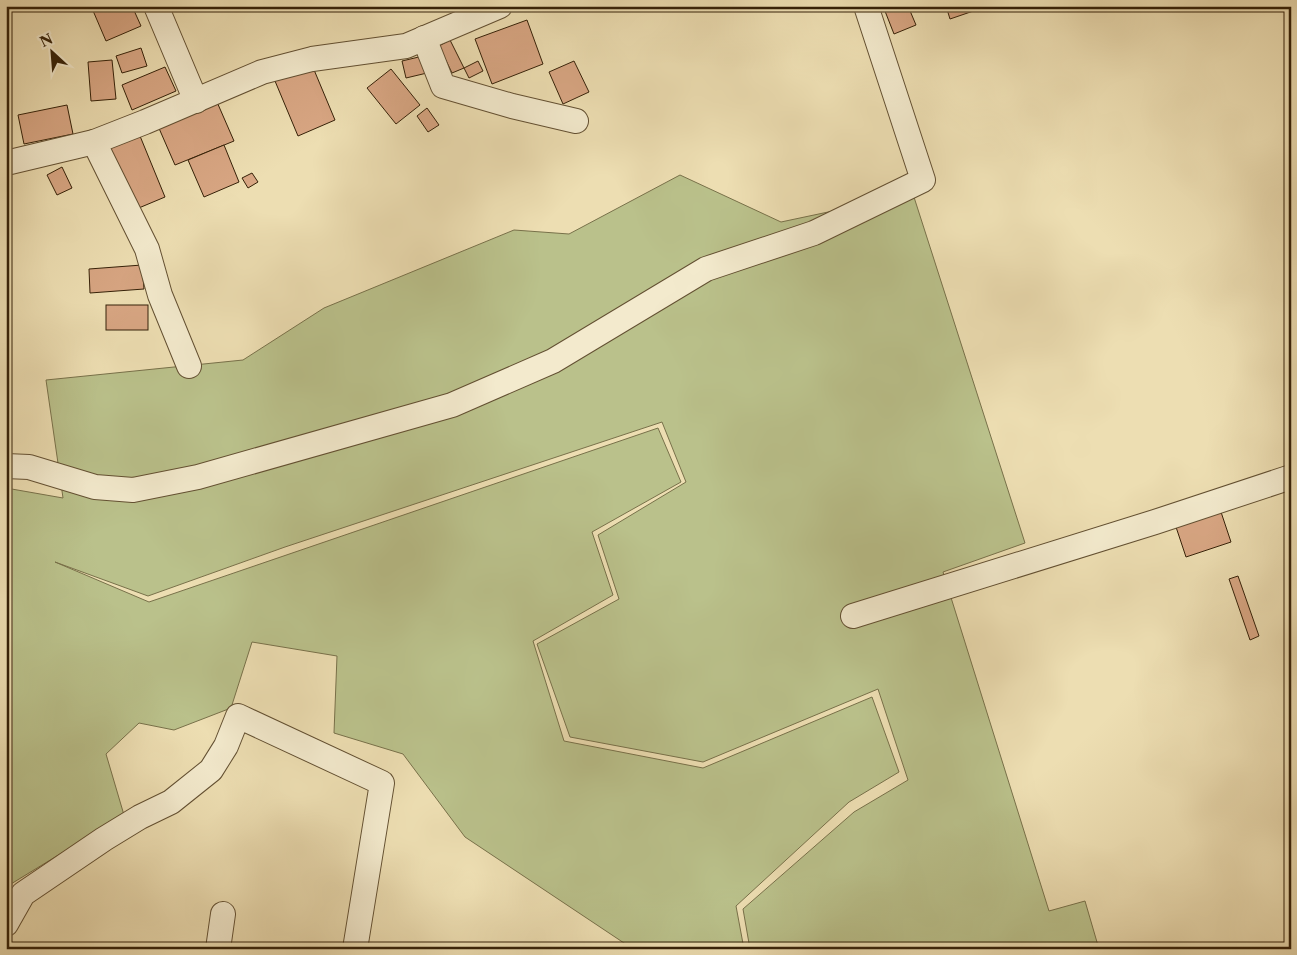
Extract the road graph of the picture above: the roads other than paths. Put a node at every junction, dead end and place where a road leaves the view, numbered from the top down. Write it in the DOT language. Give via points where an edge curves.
graph roads {
  1 [pos="156,6"];
  2 [pos="500,6"];
  3 [pos="866,6"];
  4 [pos="453,15"];
  5 [pos="424,38"];
  6 [pos="196,101"];
  7 [pos="576,121"];
  8 [pos="94,142"];
  9 [pos="6,163"];
  10 [pos="189,366"];
  11 [pos="6,466"];
  12 [pos="1291,477"];
  13 [pos="853,616"];
  14 [pos="223,914"];
  15 [pos="6,924"];
  16 [pos="218,949"];
  17 [pos="355,949"];
  1 -- 6 [label="street"];
  2 -- 4 [label="street"];
  3 -- 11 [label="street" via="924,180 814,233 706,269 553,361 452,405 198,477 133,490 95,487 29,467"];
  4 -- 5 [label="street"];
  5 -- 6 [label="street" via="406,46 312,59 262,72"];
  5 -- 7 [label="street" via="443,86"];
  6 -- 8 [label="street"];
  8 -- 9 [label="street"];
  8 -- 10 [label="street" via="146,249"];
  12 -- 13 [label="street"];
  14 -- 16 [label="street"];
  15 -- 17 [label="street" via="23,894 104,839 171,802 211,770 226,746 238,716 382,783"];
}
